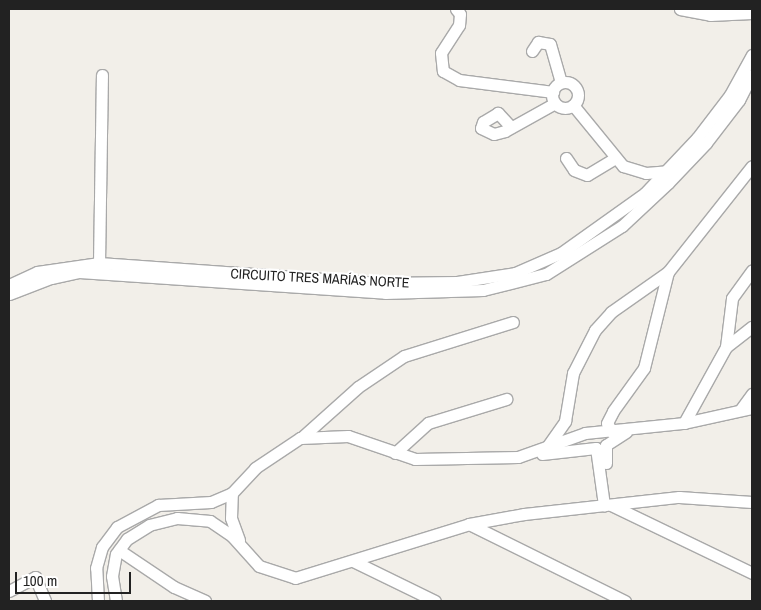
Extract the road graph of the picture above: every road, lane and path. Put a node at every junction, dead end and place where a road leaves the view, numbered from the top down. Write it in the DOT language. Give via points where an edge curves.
graph roads {
  1 [pos="456,9"];
  2 [pos="680,9"];
  3 [pos="750,16"];
  4 [pos="532,51"];
  5 [pos="752,56"];
  6 [pos="102,75"];
  7 [pos="752,75"];
  8 [pos="561,82"];
  9 [pos="554,97"];
  10 [pos="735,97"];
  11 [pos="573,105"];
  12 [pos="510,126"];
  13 [pos="566,158"];
  14 [pos="615,158"];
  15 [pos="752,166"];
  16 [pos="667,171"];
  17 [pos="99,263"];
  18 [pos="752,270"];
  19 [pos="668,272"];
  20 [pos="38,277"];
  21 [pos="9,285"];
  22 [pos="324,286"];
  23 [pos="9,294"];
  24 [pos="512,322"];
  25 [pos="752,326"];
  26 [pos="726,347"];
  27 [pos="752,394"];
  28 [pos="506,399"];
  29 [pos="747,408"];
  30 [pos="684,423"];
  31 [pos="612,432"];
  32 [pos="627,432"];
  33 [pos="300,438"];
  34 [pos="395,453"];
  35 [pos="537,453"];
  36 [pos="232,493"];
  37 [pos="752,502"];
  38 [pos="608,505"];
  39 [pos="469,524"];
  40 [pos="119,550"];
  41 [pos="243,550"];
  42 [pos="353,561"];
  43 [pos="752,574"];
  44 [pos="9,591"];
  45 [pos="44,601"];
  46 [pos="98,601"];
  47 [pos="116,601"];
  48 [pos="205,601"];
  49 [pos="435,601"];
  50 [pos="625,601"];
  1 -- 9 [label="street" via="460,14 459,25 441,54 443,71 459,80"];
  2 -- 3 [label="street" via="710,15"];
  4 -- 8 [label="street" via="538,42 550,44"];
  5 -- 10 [label="street, CIRCUITO TRES MARÍAS NORTE"];
  6 -- 17 [label="street"];
  7 -- 10 [label="street, CIRCUITO TRES MARÍAS NORTE"];
  8 -- 9 [label="street"];
  8 -- 11 [label="street" via="576,88 578,97"];
  9 -- 11 [label="street" via="566,108"];
  9 -- 12 [label="street"];
  10 -- 16 [label="street, CIRCUITO TRES MARÍAS NORTE"];
  10 -- 22 [label="street, CIRCUITO TRES MARÍAS NORTE" via="706,143 622,226 546,274 483,290"];
  11 -- 14 [label="street"];
  13 -- 14 [label="street" via="574,170 586,175"];
  14 -- 16 [label="street" via="633,171"];
  15 -- 19 [label="street"];
  16 -- 22 [label="street, CIRCUITO TRES MARÍAS NORTE" via="595,232 561,254 515,272 457,282"];
  17 -- 20 [label="street, CIRCUITO TRES MARÍAS NORTE"];
  17 -- 22 [label="street, CIRCUITO TRES MARÍAS NORTE"];
  18 -- 26 [label="street" via="732,298"];
  19 -- 31 [label="street" via="644,368 612,412 607,423"];
  19 -- 35 [label="street" via="612,312 595,330 573,373 565,421"];
  20 -- 21 [label="street, CIRCUITO TRES MARÍAS NORTE"];
  20 -- 22 [label="street, CIRCUITO TRES MARÍAS NORTE" via="100,272"];
  20 -- 23 [label="street, CIRCUITO TRES MARÍAS NORTE"];
  24 -- 33 [label="street" via="404,356 358,387"];
  25 -- 26 [label="street"];
  26 -- 30 [label="street"];
  27 -- 29 [label="street"];
  28 -- 34 [label="street" via="428,424"];
  29 -- 30 [label="street"];
  30 -- 32 [label="street"];
  31 -- 32 [label="street"];
  31 -- 35 [label="street" via="586,433"];
  32 -- 38 [label="street" via="606,445"];
  33 -- 34 [label="street" via="348,436"];
  33 -- 36 [label="street" via="266,459 242,479"];
  34 -- 35 [label="street" via="415,460"];
  35 -- 38 [label="street" via="596,448"];
  36 -- 41 [label="street" via="231,518"];
  36 -- 46 [label="street" via="211,502 158,505 117,527 102,547 96,568"];
  37 -- 38 [label="street" via="679,497"];
  38 -- 39 [label="street"];
  38 -- 43 [label="street"];
  39 -- 42 [label="street"];
  39 -- 50 [label="street"];
  40 -- 41 [label="street" via="149,525 177,518 210,521 232,536"];
  40 -- 47 [label="street" via="112,576"];
  40 -- 48 [label="street" via="174,587"];
  41 -- 42 [label="street" via="259,566 295,578"];
  42 -- 49 [label="street"];
  44 -- 45 [label="street" via="35,577"];
}
